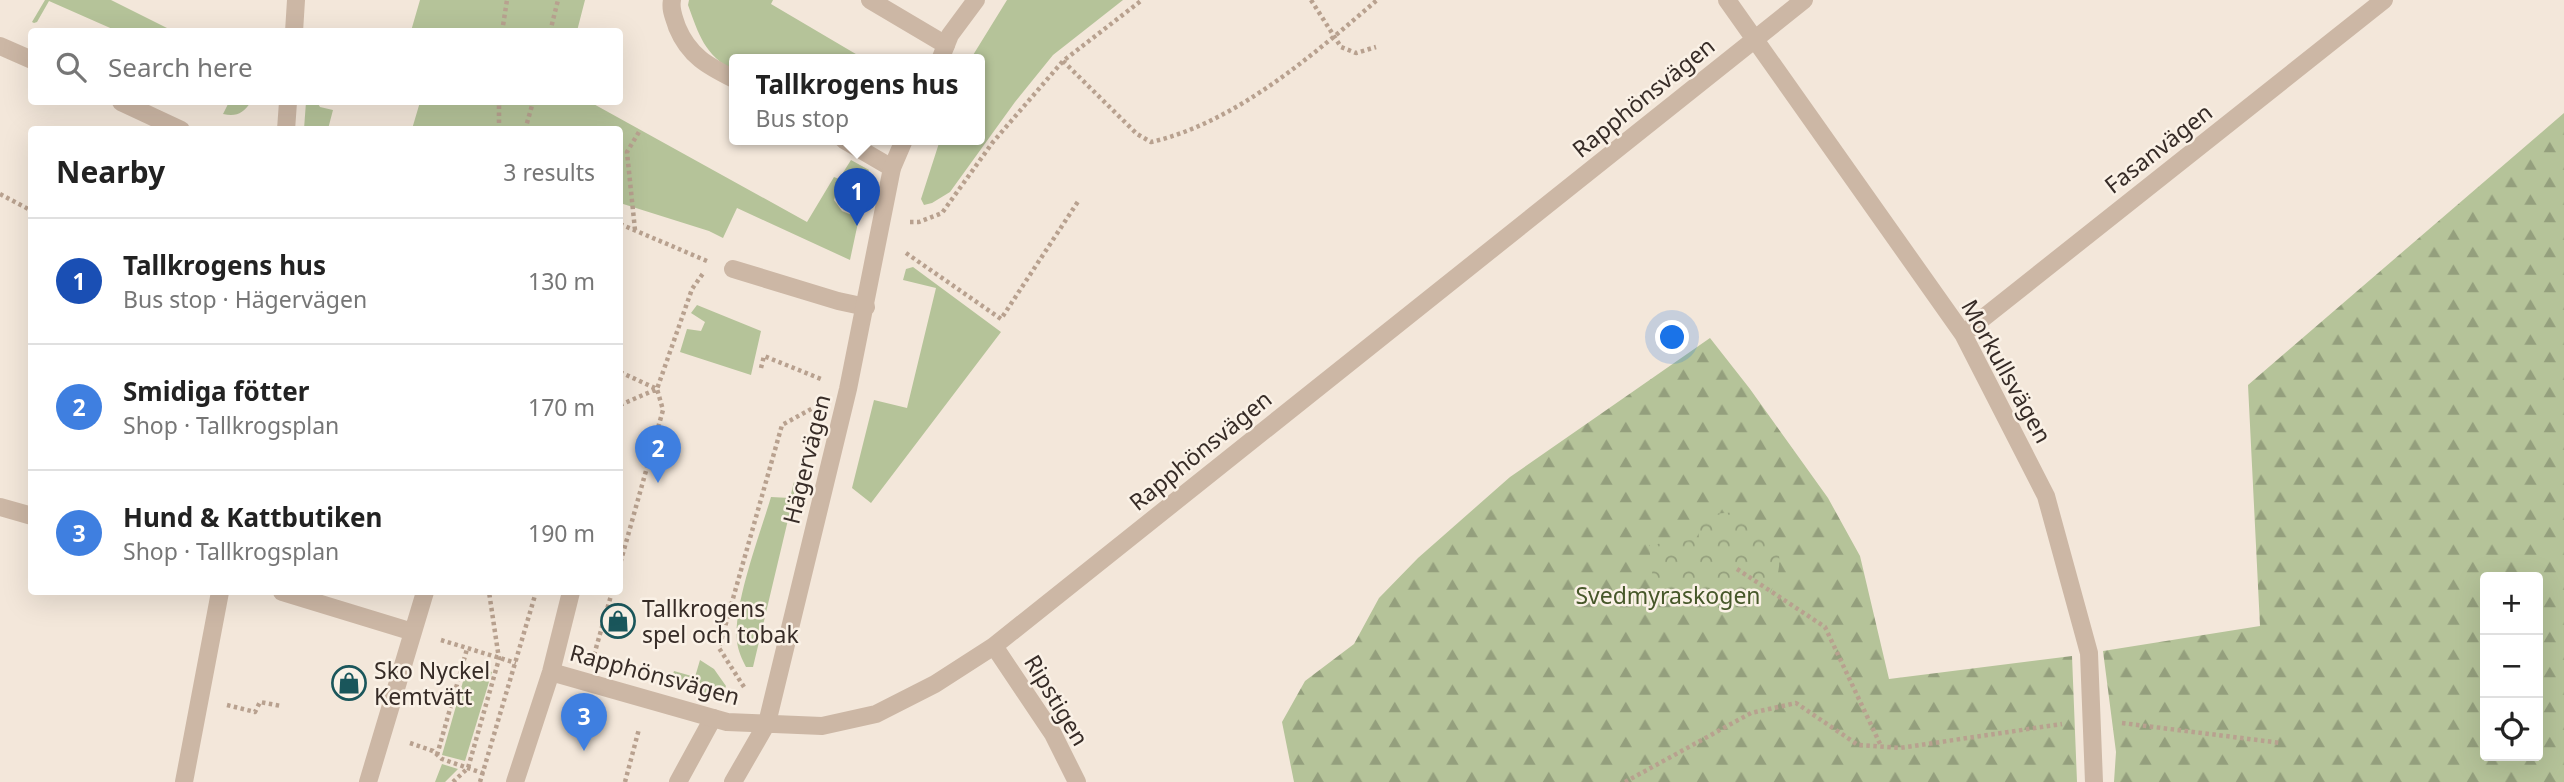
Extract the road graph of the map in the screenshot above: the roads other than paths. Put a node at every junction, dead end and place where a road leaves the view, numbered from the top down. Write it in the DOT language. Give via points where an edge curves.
graph roads {
  1 [pos="296,0"];
  2 [pos="672,0"];
  3 [pos="870,0"];
  4 [pos="976,0"];
  5 [pos="1727,0"];
  6 [pos="1804,0"];
  7 [pos="2384,0"];
  8 [pos="293,28"];
  9 [pos="1756,38"];
  10 [pos="0,46"];
  11 [pos="943,53"];
  12 [pos="28,58"];
  13 [pos="729,76"];
  14 [pos="127,105"];
  15 [pos="288,105"];
  16 [pos="172,126"];
  17 [pos="286,126"];
  18 [pos="853,145"];
  19 [pos="902,145"];
  20 [pos="892,168"];
  21 [pos="733,269"];
  22 [pos="866,307"];
  23 [pos="1963,334"];
  24 [pos="0,507"];
  25 [pos="28,515"];
  26 [pos="219,595"];
  27 [pos="296,595"];
  28 [pos="424,595"];
  29 [pos="570,595"];
  30 [pos="413,632"];
  31 [pos="994,646"];
  32 [pos="551,672"];
  33 [pos="713,718"];
  34 [pos="767,723"];
  35 [pos="184,782"];
  36 [pos="368,782"];
  37 [pos="515,782"];
  38 [pos="678,782"];
  39 [pos="733,782"];
  40 [pos="1077,782"];
  41 [pos="2094,782"];
  1 -- 8 [label="street"];
  2 -- 13 [label="street" via="670,9 684,44 706,65"];
  3 -- 11 [label="street"];
  4 -- 11 [label="street" via="950,34"];
  5 -- 9 [label="street, Morkullsvägen"];
  6 -- 9 [label="street, Rapphönsvägen"];
  7 -- 23 [label="street, Fasanvägen"];
  9 -- 23 [label="street, Morkullsvägen"];
  9 -- 31 [label="street, Rapphönsvägen"];
  10 -- 12 [label="street"];
  14 -- 16 [label="street"];
  15 -- 17 [label="street"];
  18 -- 20 [label="street"];
  19 -- 20 [label="street, Hägervägen"];
  20 -- 22 [label="street, Hägervägen"];
  21 -- 22 [label="street"];
  22 -- 34 [label="street, Hägervägen"];
  23 -- 41 [label="street, Morkullsvägen" via="2046,496 2089,653"];
  24 -- 25 [label="street"];
  26 -- 35 [label="street"];
  27 -- 30 [label="street"];
  28 -- 30 [label="street"];
  29 -- 32 [label="street"];
  30 -- 36 [label="street"];
  31 -- 34 [label="street, Rapphönsvägen" via="876,714 822,726"];
  31 -- 40 [label="street, Ripstigen" via="1052,734"];
  32 -- 33 [label="street, Rapphönsvägen"];
  32 -- 37 [label="street"];
  33 -- 34 [label="street, Rapphönsvägen"];
  33 -- 38 [label="street"];
  34 -- 39 [label="street, Hägervägen"];
}
